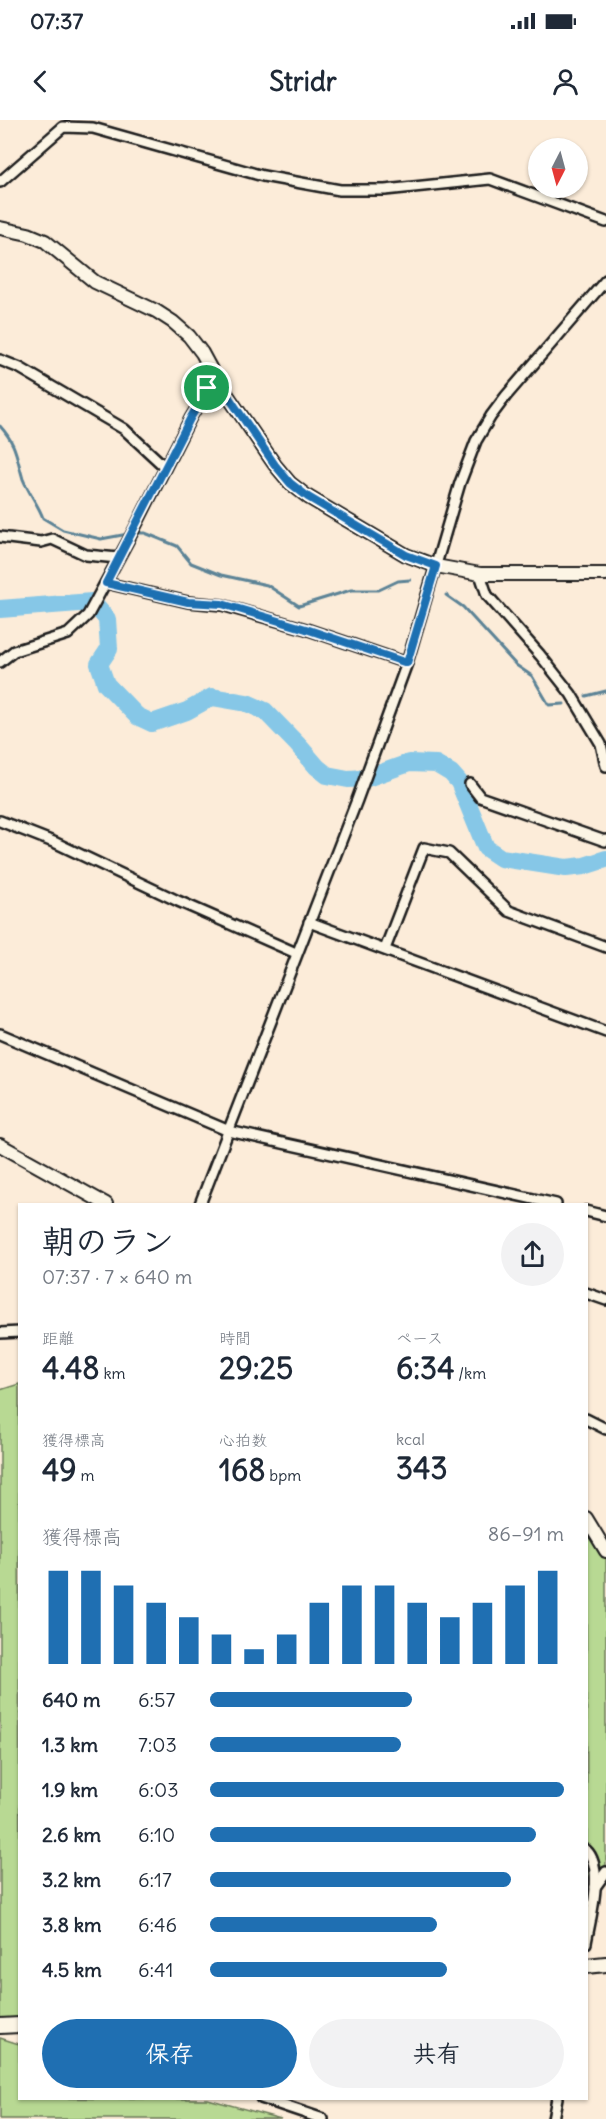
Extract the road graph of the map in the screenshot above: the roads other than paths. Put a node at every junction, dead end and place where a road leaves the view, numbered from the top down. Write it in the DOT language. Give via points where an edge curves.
graph roads {
  1 [pos="0,182"];
  2 [pos="606,222"];
  3 [pos="0,228"];
  4 [pos="606,280"];
  5 [pos="0,360"];
  6 [pos="215,377"];
  7 [pos="165,467"];
  8 [pos="0,537"];
  9 [pos="118,558"];
  10 [pos="436,566"];
  11 [pos="480,574"];
  12 [pos="606,574"];
  13 [pos="106,583"];
  14 [pos="0,662"];
  15 [pos="407,663"];
  16 [pos="606,766"];
  17 [pos="470,784"];
  18 [pos="0,821"];
  19 [pos="606,840"];
  20 [pos="309,922"];
  21 [pos="606,947"];
  22 [pos="385,949"];
  23 [pos="296,953"];
  24 [pos="606,1032"];
  25 [pos="0,1034"];
  26 [pos="229,1131"];
  27 [pos="0,1145"];
  28 [pos="104,1203"];
  29 [pos="200,1203"];
  30 [pos="552,1203"];
  31 [pos="588,1212"];
  32 [pos="606,1216"];
  33 [pos="588,1294"];
  34 [pos="606,1300"];
  35 [pos="18,1332"];
  36 [pos="0,1333"];
  37 [pos="588,1420"];
  38 [pos="606,1429"];
  39 [pos="588,1521"];
  40 [pos="606,1551"];
  41 [pos="588,1852"];
  42 [pos="606,1872"];
  43 [pos="595,1887"];
  44 [pos="588,1931"];
  45 [pos="606,1964"];
  46 [pos="588,1966"];
  47 [pos="18,2025"];
  48 [pos="0,2026"];
  49 [pos="267,2100"];
  50 [pos="557,2100"];
  51 [pos="323,2119"];
  52 [pos="553,2119"];
  1 -- 2 [label="street" via="63,127 93,128 316,187 385,190 490,179"];
  3 -- 6 [label="street" via="45,242 95,282 173,322 202,353"];
  4 -- 10 [label="street" via="491,416 476,441"];
  5 -- 7 [label="street" via="124,429"];
  6 -- 7 [label="street"];
  6 -- 10 [label="street" via="290,483 406,555"];
  7 -- 9 [label="street"];
  8 -- 9 [label="street" via="41,542 52,539 86,555"];
  9 -- 13 [label="street"];
  10 -- 11 [label="street"];
  10 -- 15 [label="street"];
  11 -- 12 [label="street"];
  11 -- 16 [label="street" via="488,595 570,694 601,744"];
  13 -- 14 [label="street" via="88,615 68,634 14,651"];
  13 -- 15 [label="street" via="188,602 222,604"];
  15 -- 20 [label="street"];
  17 -- 19 [label="street" via="480,797"];
  18 -- 23 [label="street"];
  20 -- 22 [label="street"];
  20 -- 23 [label="street"];
  21 -- 22 [label="street" via="509,911 449,853 424,848"];
  22 -- 24 [label="street"];
  23 -- 26 [label="street"];
  25 -- 26 [label="street"];
  26 -- 29 [label="street"];
  26 -- 30 [label="street"];
  27 -- 28 [label="street"];
  31 -- 32 [label="street"];
  33 -- 34 [label="street"];
  35 -- 36 [label="street"];
  37 -- 38 [label="street"];
  39 -- 40 [label="street"];
  41 -- 43 [label="street" via="596,1864"];
  42 -- 43 [label="street"];
  43 -- 44 [label="street"];
  45 -- 46 [label="main road"];
  47 -- 48 [label="main road"];
  49 -- 51 [label="street"];
  50 -- 52 [label="street"];
}
